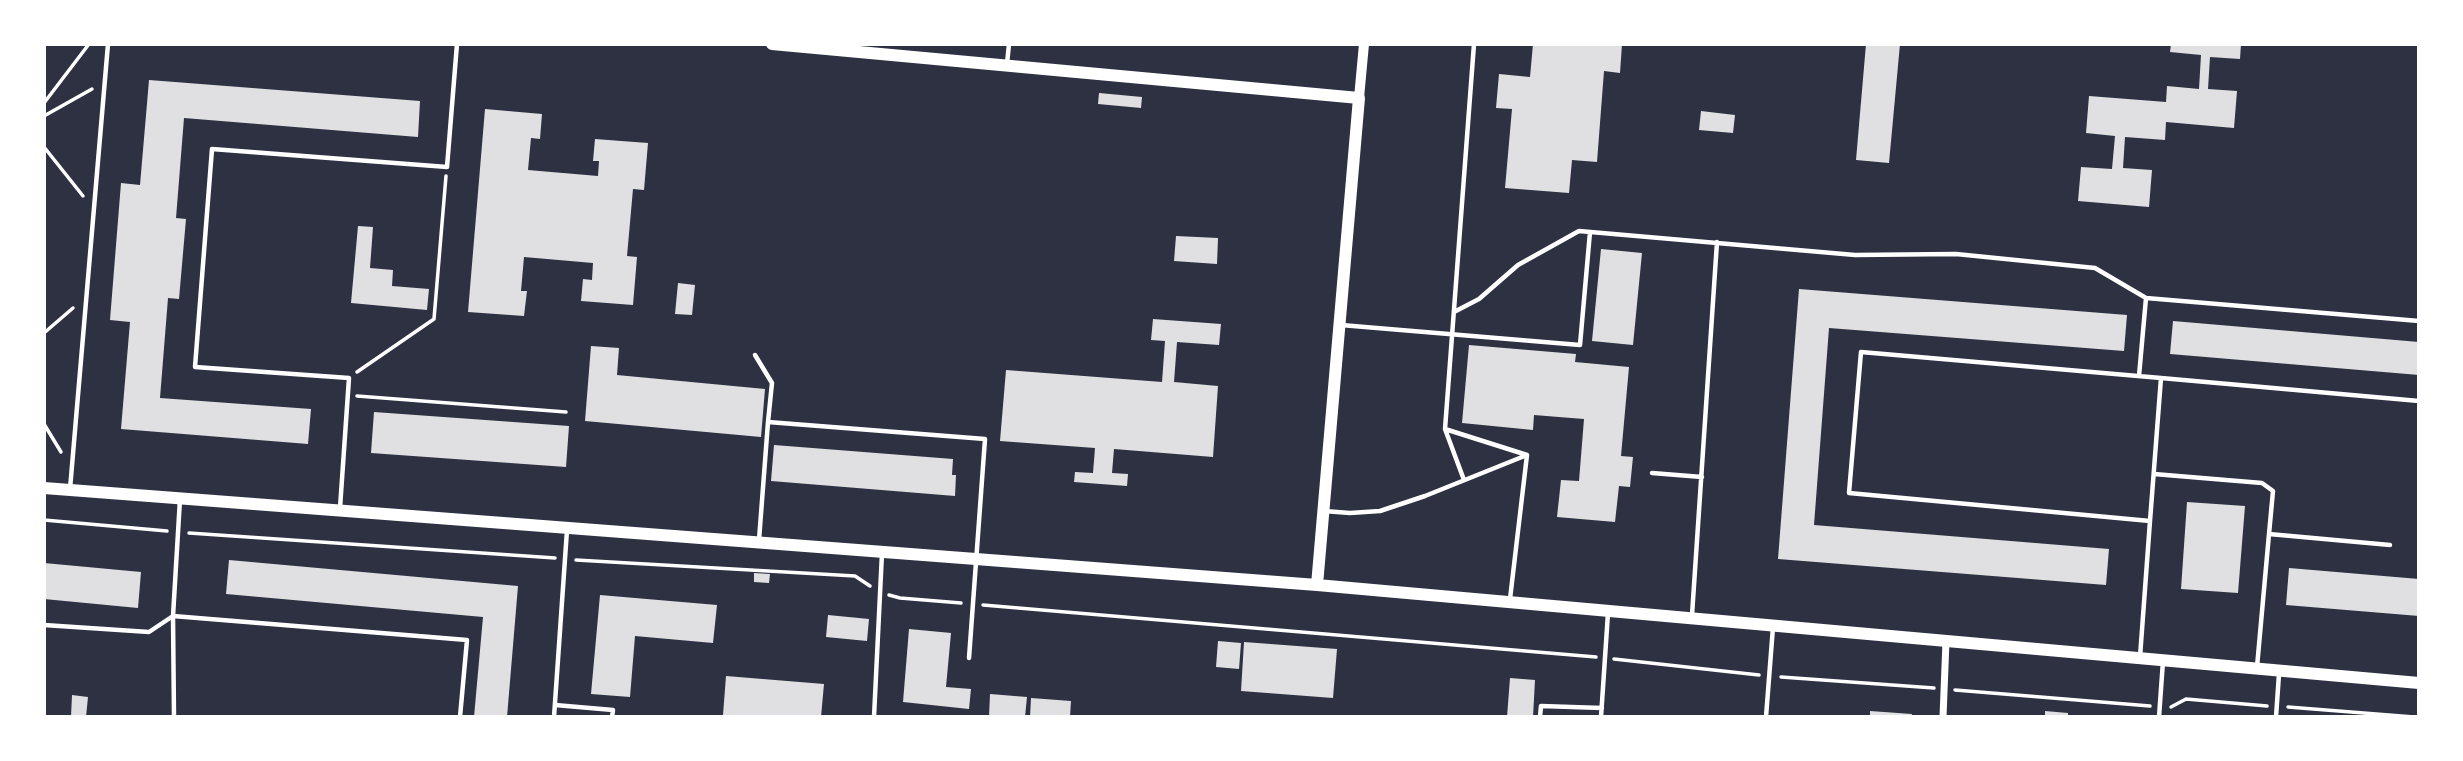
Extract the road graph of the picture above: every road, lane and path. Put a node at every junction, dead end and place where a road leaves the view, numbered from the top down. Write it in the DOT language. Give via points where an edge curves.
graph roads {
  1 [pos="89,44"];
  2 [pos="107,44"];
  3 [pos="457,44"];
  4 [pos="772,44"];
  5 [pos="1009,44"];
  6 [pos="1364,44"];
  7 [pos="1474,44"];
  8 [pos="1007,65"];
  9 [pos="92,89"];
  10 [pos="1359,98"];
  11 [pos="44,103"];
  12 [pos="44,116"];
  13 [pos="44,147"];
  14 [pos="447,167"];
  15 [pos="83,196"];
  16 [pos="1590,232"];
  17 [pos="1717,242"];
  18 [pos="2146,298"];
  19 [pos="73,308"];
  20 [pos="1454,312"];
  21 [pos="2419,321"];
  22 [pos="1340,325"];
  23 [pos="44,332"];
  24 [pos="1452,334"];
  25 [pos="755,355"];
  26 [pos="2139,377"];
  27 [pos="349,378"];
  28 [pos="2161,379"];
  29 [pos="348,395"];
  30 [pos="2419,401"];
  31 [pos="566,412"];
  32 [pos="768,422"];
  33 [pos="44,424"];
  34 [pos="1445,429"];
  35 [pos="61,452"];
  36 [pos="1527,455"];
  37 [pos="1652,473"];
  38 [pos="2154,474"];
  39 [pos="1702,477"];
  40 [pos="1464,480"];
  41 [pos="44,488"];
  42 [pos="70,490"];
  43 [pos="180,498"];
  44 [pos="340,510"];
  45 [pos="1324,511"];
  46 [pos="44,520"];
  47 [pos="2150,521"];
  48 [pos="567,528"];
  49 [pos="178,532"];
  50 [pos="2269,534"];
  51 [pos="759,542"];
  52 [pos="2390,545"];
  53 [pos="882,552"];
  54 [pos="565,559"];
  55 [pos="976,559"];
  56 [pos="1317,585"];
  57 [pos="880,593"];
  58 [pos="1510,603"];
  59 [pos="973,604"];
  60 [pos="1608,612"];
  61 [pos="173,616"];
  62 [pos="1692,620"];
  63 [pos="44,625"];
  64 [pos="1773,626"];
  65 [pos="1946,641"];
  66 [pos="969,658"];
  67 [pos="1605,658"];
  68 [pos="2140,658"];
  69 [pos="2163,660"];
  70 [pos="2257,668"];
  71 [pos="2279,670"];
  72 [pos="1769,676"];
  73 [pos="2419,683"];
  74 [pos="1944,689"];
  75 [pos="555,705"];
  76 [pos="2160,706"];
  77 [pos="2277,706"];
  78 [pos="1601,708"];
  79 [pos="174,717"];
  80 [pos="460,717"];
  81 [pos="554,717"];
  82 [pos="612,717"];
  83 [pos="874,717"];
  84 [pos="1540,717"];
  85 [pos="1601,717"];
  86 [pos="1766,717"];
  87 [pos="1943,717"];
  88 [pos="2159,717"];
  89 [pos="2276,717"];
  90 [pos="2414,717"];
  1 -- 11 [label="path"];
  2 -- 42 [label="lane"];
  3 -- 14 [label="lane"];
  4 -- 8 [label="main road"];
  5 -- 8 [label="lane"];
  6 -- 10 [label="street"];
  7 -- 20 [label="lane"];
  8 -- 10 [label="main road"];
  9 -- 12 [label="path"];
  10 -- 22 [label="main road"];
  13 -- 15 [label="path"];
  14 -- 27 [label="path" via="434,319"];
  14 -- 27 [label="lane" via="212,149 195,367"];
  16 -- 17 [label="lane"];
  16 -- 20 [label="lane" via="1579,232 1518,264 1479,299"];
  16 -- 24 [label="lane" via="1580,345"];
  17 -- 18 [label="lane" via="1855,255 1956,254 2095,268"];
  17 -- 39 [label="lane"];
  18 -- 21 [label="lane"];
  18 -- 26 [label="lane"];
  19 -- 23 [label="path"];
  20 -- 24 [label="lane"];
  22 -- 24 [label="lane"];
  22 -- 45 [label="main road"];
  24 -- 34 [label="lane"];
  25 -- 32 [label="lane" via="772,383"];
  26 -- 28 [label="lane"];
  26 -- 47 [label="lane" via="1861,352 1849,493"];
  27 -- 29 [label="lane"];
  28 -- 30 [label="lane"];
  28 -- 38 [label="lane"];
  29 -- 31 [label="path"];
  29 -- 44 [label="lane"];
  32 -- 51 [label="lane"];
  32 -- 55 [label="lane" via="985,439"];
  33 -- 35 [label="path"];
  34 -- 36 [label="lane"];
  34 -- 40 [label="lane"];
  36 -- 40 [label="lane"];
  36 -- 58 [label="lane"];
  37 -- 39 [label="lane"];
  38 -- 47 [label="lane"];
  38 -- 50 [label="lane" via="2262,483 2273,491"];
  39 -- 62 [label="lane"];
  40 -- 45 [label="lane" via="1380,511"];
  41 -- 42 [label="main road"];
  42 -- 43 [label="main road"];
  43 -- 44 [label="main road"];
  43 -- 49 [label="lane"];
  44 -- 48 [label="main road"];
  45 -- 56 [label="main road"];
  46 -- 49 [label="path"];
  47 -- 68 [label="lane"];
  48 -- 51 [label="main road"];
  48 -- 54 [label="lane"];
  49 -- 54 [label="path"];
  49 -- 61 [label="lane"];
  50 -- 52 [label="lane"];
  50 -- 70 [label="lane"];
  51 -- 53 [label="main road"];
  53 -- 55 [label="main road"];
  53 -- 57 [label="lane"];
  54 -- 57 [label="path" via="855,576"];
  54 -- 75 [label="lane"];
  55 -- 56 [label="main road"];
  55 -- 59 [label="lane"];
  56 -- 58 [label="main road"];
  57 -- 59 [label="path"];
  57 -- 83 [label="lane"];
  58 -- 60 [label="main road"];
  59 -- 66 [label="lane"];
  59 -- 67 [label="path"];
  60 -- 62 [label="main road"];
  60 -- 67 [label="lane"];
  61 -- 63 [label="lane" via="149,632"];
  61 -- 79 [label="lane"];
  61 -- 80 [label="lane" via="467,640"];
  62 -- 64 [label="main road"];
  64 -- 65 [label="main road"];
  64 -- 72 [label="lane"];
  65 -- 68 [label="main road"];
  65 -- 74 [label="street"];
  67 -- 72 [label="path"];
  67 -- 78 [label="lane"];
  68 -- 69 [label="main road"];
  69 -- 70 [label="main road"];
  69 -- 76 [label="lane"];
  70 -- 71 [label="main road"];
  71 -- 73 [label="main road"];
  71 -- 77 [label="lane"];
  72 -- 74 [label="path"];
  72 -- 86 [label="lane"];
  74 -- 76 [label="path"];
  74 -- 87 [label="street"];
  75 -- 81 [label="lane"];
  75 -- 82 [label="lane" via="613,710"];
  76 -- 77 [label="path" via="2169,708 2186,699"];
  76 -- 88 [label="lane"];
  77 -- 89 [label="lane"];
  77 -- 90 [label="path"];
  78 -- 84 [label="lane" via="1541,706"];
  78 -- 85 [label="lane"];
}
